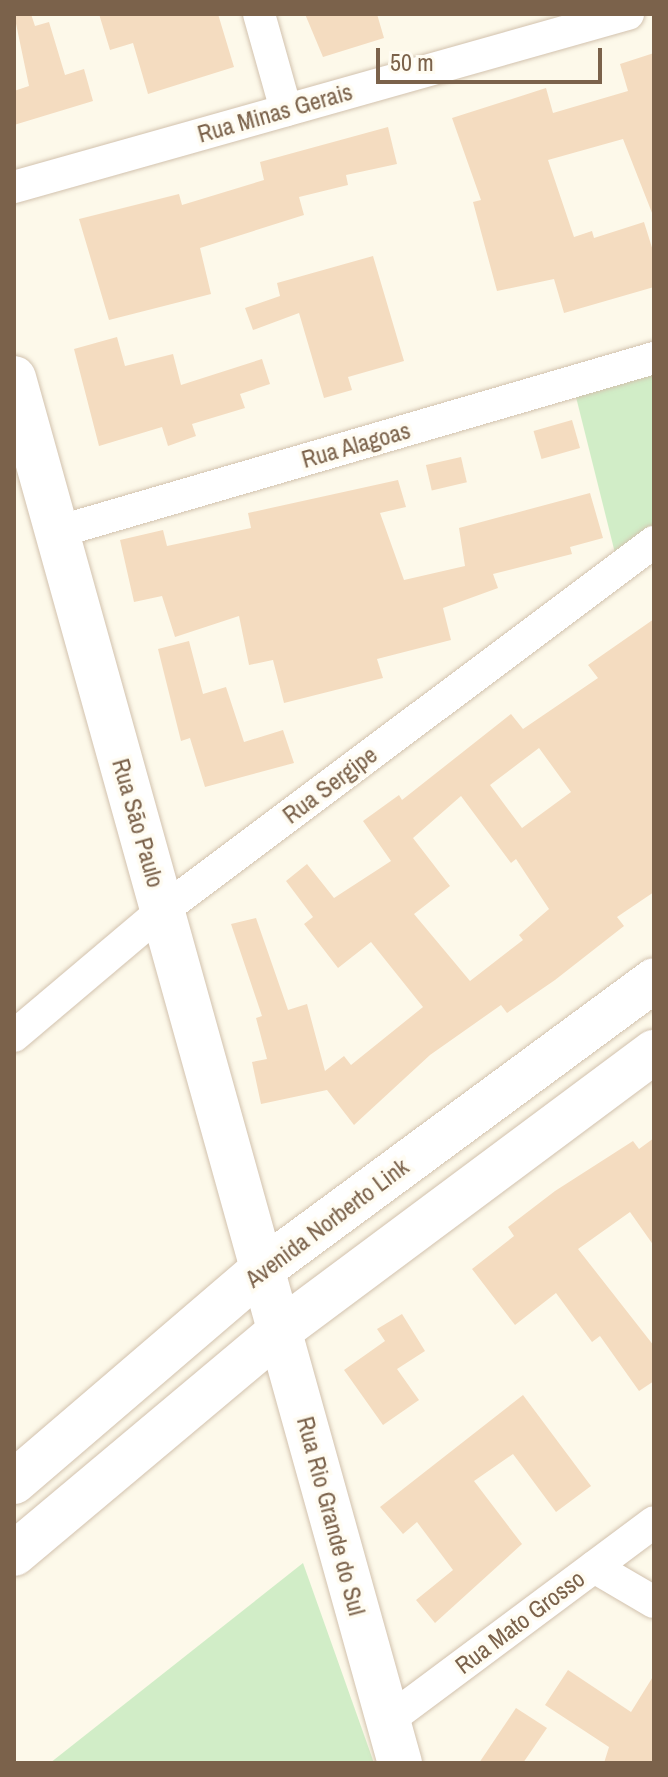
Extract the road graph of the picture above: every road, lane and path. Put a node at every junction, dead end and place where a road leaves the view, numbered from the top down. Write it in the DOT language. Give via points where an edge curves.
graph roads {
  1 [pos="259,14"];
  2 [pos="617,15"];
  3 [pos="286,110"];
  4 [pos="14,187"];
  5 [pos="654,358"];
  6 [pos="14,378"];
  7 [pos="57,532"];
  8 [pos="654,542"];
  9 [pos="163,910"];
  10 [pos="654,980"];
  11 [pos="14,1036"];
  12 [pos="654,1052"];
  13 [pos="264,1268"];
  14 [pos="282,1329"];
  15 [pos="121,1390"];
  16 [pos="159,1435"];
  17 [pos="14,1482"];
  18 [pos="654,1522"];
  19 [pos="14,1554"];
  20 [pos="594,1567"];
  21 [pos="654,1602"];
  22 [pos="386,1722"];
  23 [pos="400,1763"];
  1 -- 3 [label="street"];
  2 -- 3 [label="street, Rua Minas Gerais"];
  3 -- 4 [label="street, Rua Minas Gerais"];
  5 -- 7 [label="street, Rua Alagoas"];
  6 -- 7 [label="street, Rua São Paulo"];
  7 -- 9 [label="street, Rua São Paulo"];
  8 -- 9 [label="street, Rua Sergipe"];
  9 -- 11 [label="street, Rua Sergipe"];
  9 -- 13 [label="street, Rua São Paulo"];
  10 -- 13 [label="street, Avenida Norberto Link"];
  12 -- 14 [label="street"];
  13 -- 14 [label="street, Rua Rio Grande do Sul"];
  13 -- 15 [label="street, Avenida Norberto Link"];
  14 -- 16 [label="street"];
  14 -- 22 [label="street, Rua Rio Grande do Sul"];
  15 -- 16 [label="street"];
  15 -- 17 [label="street, Avenida Norberto Link"];
  16 -- 19 [label="street"];
  18 -- 20 [label="street, Rua Mato Grosso"];
  20 -- 21 [label="street"];
  20 -- 22 [label="street, Rua Mato Grosso"];
  22 -- 23 [label="street, Rua Rio Grande do Sul"];
}
